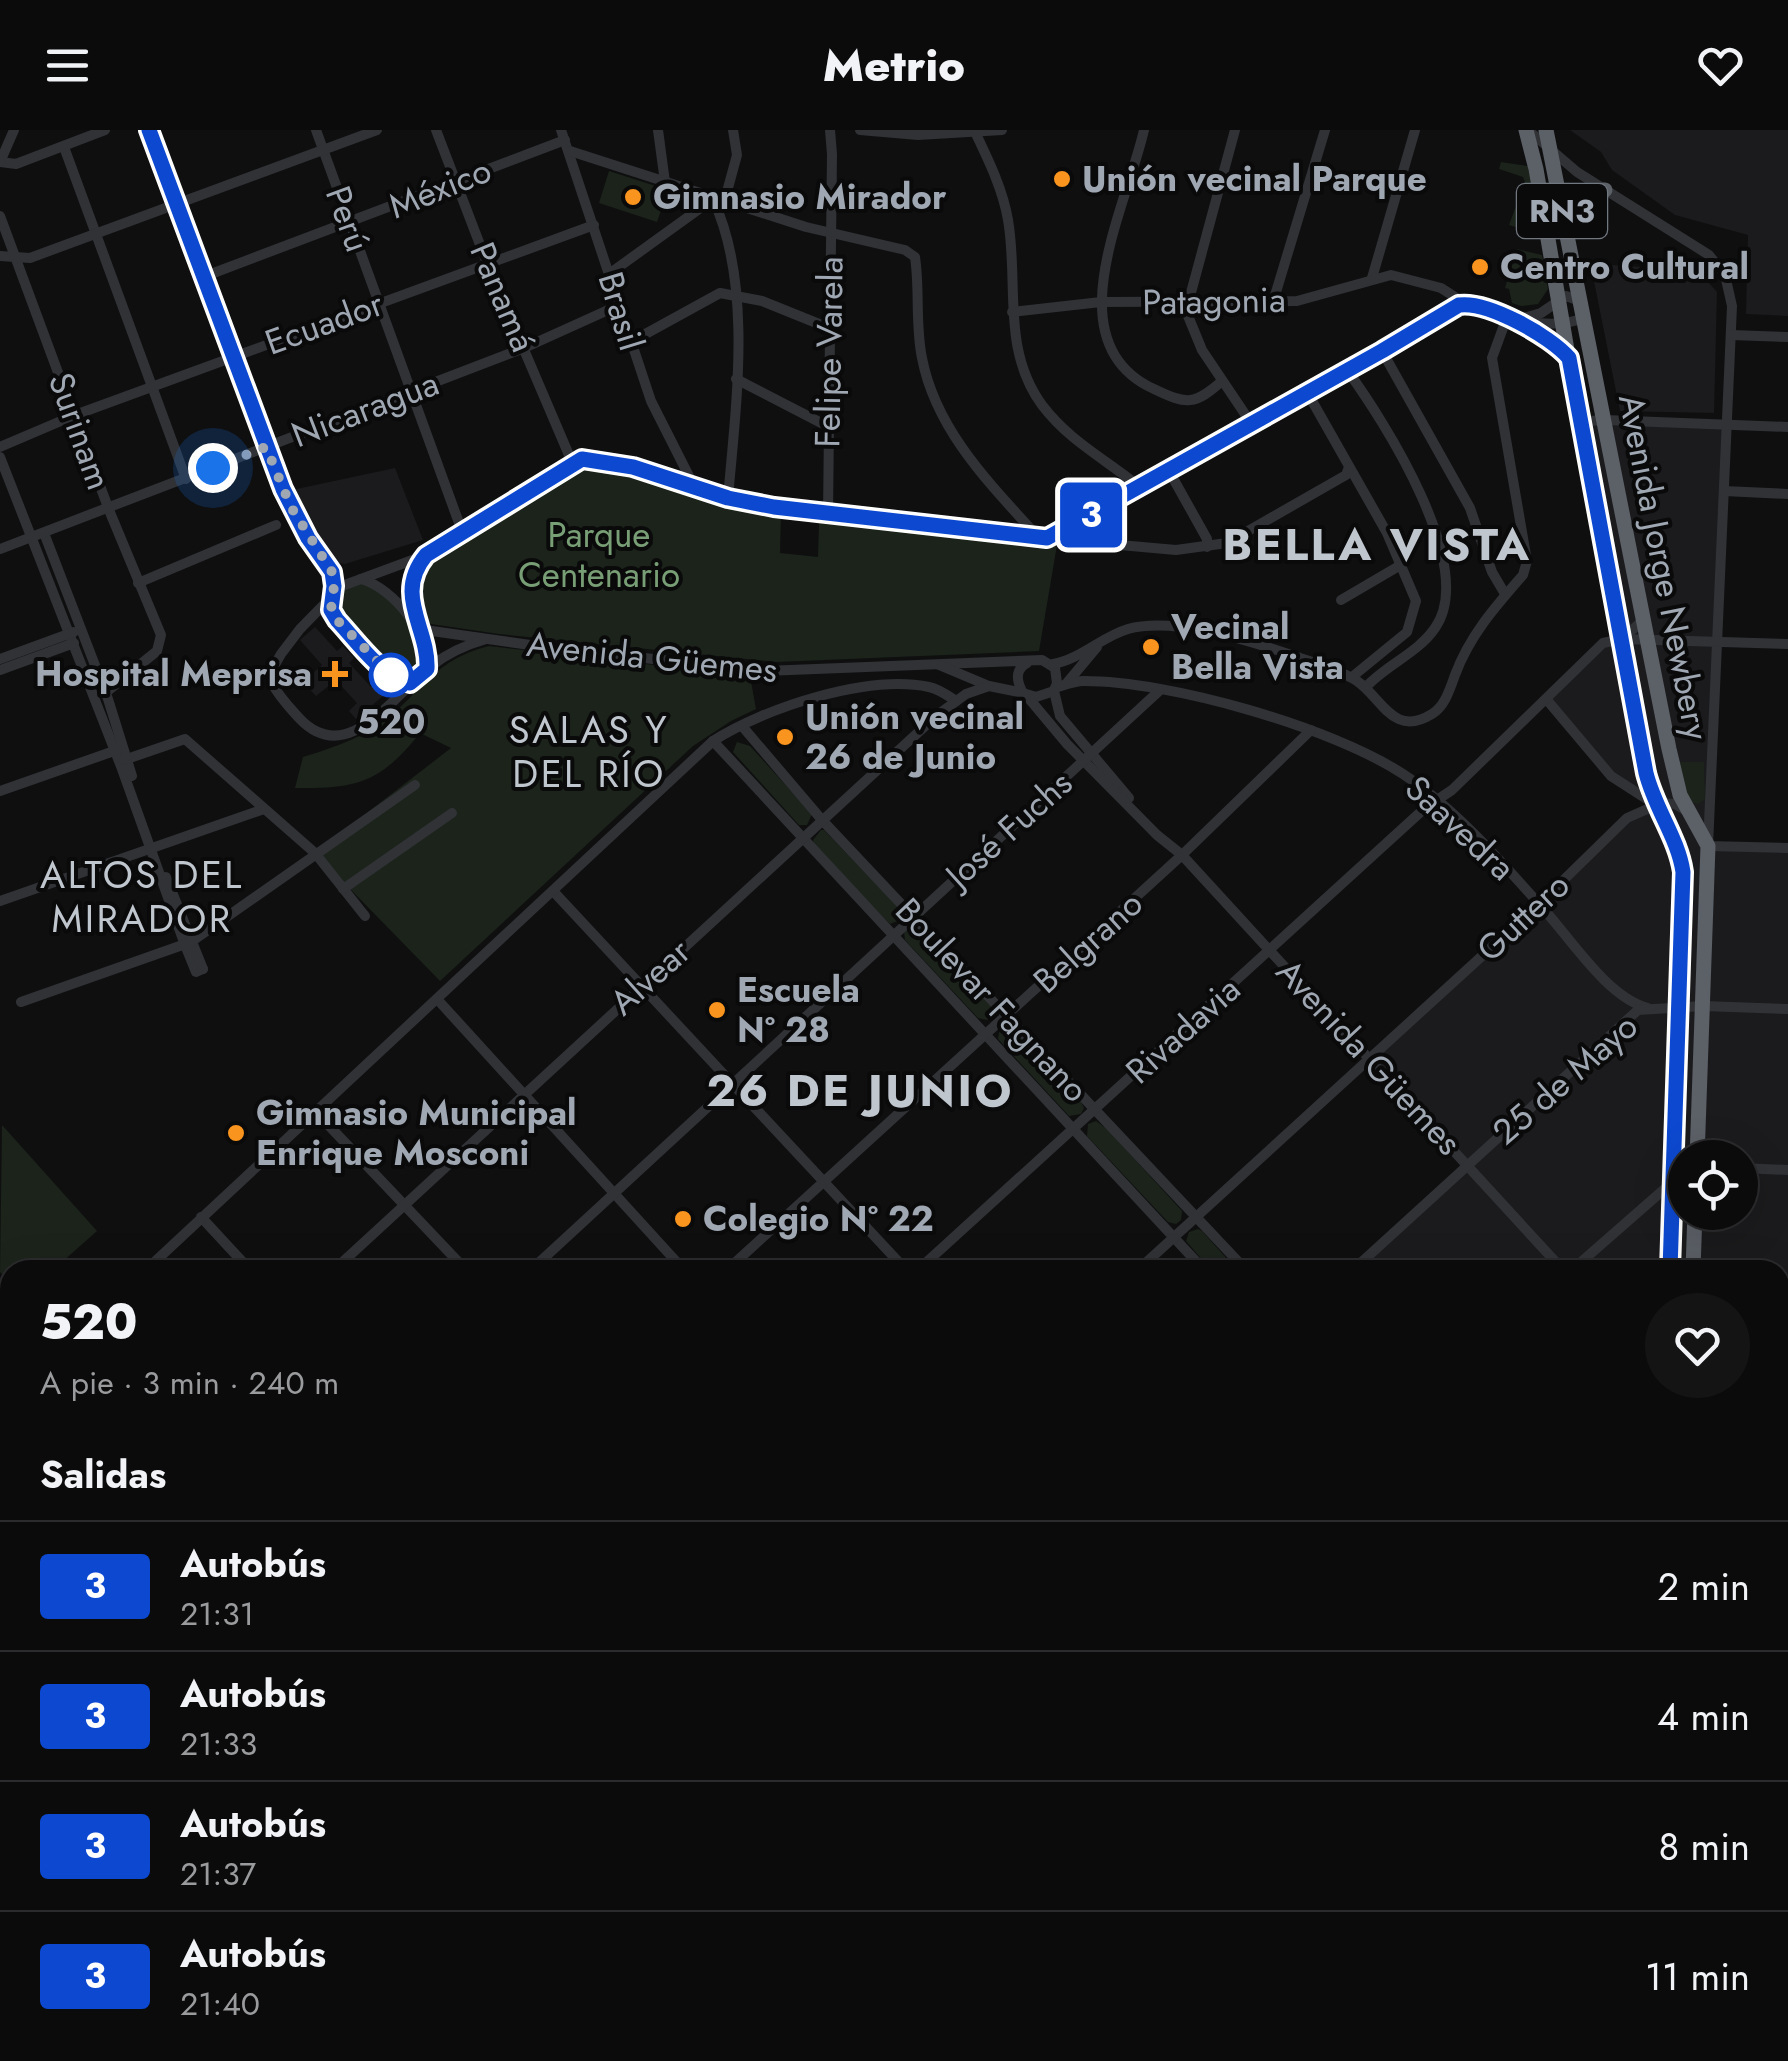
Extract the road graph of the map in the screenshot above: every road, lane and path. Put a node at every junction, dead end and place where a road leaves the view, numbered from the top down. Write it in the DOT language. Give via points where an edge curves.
graph roads {
  1 [pos="14,130"];
  2 [pos="105,130"];
  3 [pos="149,130"];
  4 [pos="316,130"];
  5 [pos="377,130"];
  6 [pos="436,130"];
  7 [pos="658,130"];
  8 [pos="733,130"];
  9 [pos="830,130"];
  10 [pos="860,130"];
  11 [pos="1002,130"];
  12 [pos="1144,130"];
  13 [pos="1235,130"];
  14 [pos="1325,130"];
  15 [pos="1415,130"];
  16 [pos="1527,130"];
  17 [pos="1546,130"];
  18 [pos="976,134"];
  19 [pos="565,140"];
  20 [pos="64,147"];
  21 [pos="323,150"];
  22 [pos="1551,152"];
  23 [pos="0,162"];
  24 [pos="456,180"];
  25 [pos="665,182"];
  26 [pos="1605,190"];
  27 [pos="719,199"];
  28 [pos="176,204"];
  29 [pos="1562,208"];
  30 [pos="0,216"];
  31 [pos="350,224"];
  32 [pos="594,225"];
  33 [pos="832,231"];
  34 [pos="98,233"];
  35 [pos="0,256"];
  36 [pos="18,259"];
  37 [pos="487,263"];
  38 [pos="609,274"];
  39 [pos="203,277"];
  40 [pos="1372,278"];
  41 [pos="736,293"];
  42 [pos="1100,302"];
  43 [pos="1273,302"];
  44 [pos="379,303"];
  45 [pos="1554,303"];
  46 [pos="1581,303"];
  47 [pos="1186,304"];
  48 [pos="1466,304"];
  49 [pos="617,306"];
  50 [pos="1012,312"];
  51 [pos="1510,318"];
  52 [pos="1563,323"];
  53 [pos="830,328"];
  54 [pos="1731,336"];
  55 [pos="1788,337"];
  56 [pos="630,343"];
  57 [pos="524,348"];
  58 [pos="1382,351"];
  59 [pos="232,357"];
  60 [pos="1569,358"];
  61 [pos="1348,370"];
  62 [pos="736,379"];
  63 [pos="1222,381"];
  64 [pos="154,386"];
  65 [pos="410,392"];
  66 [pos="1307,392"];
  67 [pos="75,415"];
  68 [pos="1605,420"];
  69 [pos="1251,423"];
  70 [pos="1727,425"];
  71 [pos="828,427"];
  72 [pos="1788,428"];
  73 [pos="1581,432"];
  74 [pos="0,447"];
  75 [pos="266,447"];
  76 [pos="0,457"];
  77 [pos="572,462"];
  78 [pos="1349,467"];
  79 [pos="1169,471"];
  80 [pos="186,479"];
  81 [pos="694,486"];
  82 [pos="1142,488"];
  83 [pos="1724,492"];
  84 [pos="1788,494"];
  85 [pos="728,498"];
  86 [pos="109,510"];
  87 [pos="828,514"];
  88 [pos="276,525"];
  89 [pos="462,534"];
  90 [pos="38,536"];
  91 [pos="1043,538"];
  92 [pos="1207,547"];
  93 [pos="0,550"];
  94 [pos="426,555"];
  95 [pos="1399,566"];
  96 [pos="360,578"];
  97 [pos="138,583"];
  98 [pos="1505,594"];
  99 [pos="333,597"];
  100 [pos="1341,600"];
  101 [pos="1642,608"];
  102 [pos="418,629"];
  103 [pos="76,637"];
  104 [pos="486,639"];
  105 [pos="1622,639"];
  106 [pos="1648,639"];
  107 [pos="1717,642"];
  108 [pos="1788,644"];
  109 [pos="1099,645"];
  110 [pos="0,659"];
  111 [pos="999,662"];
  112 [pos="1027,663"];
  113 [pos="1052,664"];
  114 [pos="938,665"];
  115 [pos="427,669"];
  116 [pos="0,670"];
  117 [pos="1352,678"];
  118 [pos="410,683"];
  119 [pos="979,686"];
  120 [pos="1366,687"];
  121 [pos="1058,688"];
  122 [pos="1159,691"];
  123 [pos="105,693"];
  124 [pos="1024,694"];
  125 [pos="1547,700"];
  126 [pos="956,701"];
  127 [pos="742,726"];
  128 [pos="1310,730"];
  129 [pos="713,741"];
  130 [pos="1669,749"];
  131 [pos="120,755"];
  132 [pos="1088,758"];
  133 [pos="1643,758"];
  134 [pos="416,785"];
  135 [pos="0,791"];
  136 [pos="1437,800"];
  137 [pos="1656,805"];
  138 [pos="264,809"];
  139 [pos="1687,811"];
  140 [pos="452,813"];
  141 [pos="822,820"];
  142 [pos="802,839"];
  143 [pos="1708,846"];
  144 [pos="152,848"];
  145 [pos="1788,848"];
  146 [pos="315,853"];
  147 [pos="1182,856"];
  148 [pos="343,888"];
  149 [pos="553,891"];
  150 [pos="0,900"];
  151 [pos="1539,904"];
  152 [pos="914,915"];
  153 [pos="365,916"];
  154 [pos="894,935"];
  155 [pos="188,943"];
  156 [pos="1270,951"];
  157 [pos="641,986"];
  158 [pos="437,999"];
  159 [pos="20,1002"];
  160 [pos="1703,1006"];
  161 [pos="1678,1007"];
  162 [pos="1648,1008"];
  163 [pos="1788,1009"];
  164 [pos="1008,1015"];
  165 [pos="983,1034"];
  166 [pos="1370,1059"];
  167 [pos="734,1083"];
  168 [pos="522,1095"];
  169 [pos="1095,1110"];
  170 [pos="315,1111"];
  171 [pos="1073,1131"];
  172 [pos="1678,1140"];
  173 [pos="1698,1140"];
  174 [pos="1468,1165"];
  175 [pos="1758,1169"];
  176 [pos="1788,1170"];
  177 [pos="824,1181"];
  178 [pos="1668,1185"];
  179 [pos="612,1194"];
  180 [pos="406,1204"];
  181 [pos="201,1217"];
  182 [pos="1197,1218"];
  183 [pos="1673,1230"];
  184 [pos="1694,1230"];
  185 [pos="1174,1238"];
  186 [pos="156,1260"];
  187 [pos="241,1260"];
  188 [pos="345,1260"];
  189 [pos="457,1260"];
  190 [pos="542,1260"];
  191 [pos="675,1260"];
  192 [pos="738,1260"];
  193 [pos="897,1260"];
  194 [pos="929,1260"];
  195 [pos="1149,1260"];
  196 [pos="1195,1260"];
  197 [pos="1237,1260"];
  198 [pos="1364,1260"];
  199 [pos="1554,1260"];
  200 [pos="1583,1260"];
  201 [pos="1671,1260"];
  202 [pos="1693,1260"];
  1 -- 23 [label="street"];
  2 -- 20 [label="street"];
  3 -- 28 [label="street"];
  4 -- 21 [label="street, Perú"];
  5 -- 21 [label="street"];
  6 -- 24 [label="street, Panamá"];
  7 -- 25 [label="street"];
  8 -- 27 [label="street" via="737,155"];
  9 -- 33 [label="street, Felipe Varela"];
  10 -- 18 [label="street"];
  11 -- 18 [label="street"];
  12 -- 42 [label="street"];
  13 -- 47 [label="street"];
  14 -- 43 [label="street"];
  15 -- 40 [label="street"];
  16 -- 22 [label="street"];
  16 -- 45 [label="highway, RN3" via="1556,277"];
  17 -- 22 [label="highway, RN3"];
  18 -- 50 [label="street" via="1008,214"];
  19 -- 24 [label="street, México"];
  19 -- 25 [label="street"];
  19 -- 32 [label="street, Brasil"];
  20 -- 23 [label="street" via="16,164"];
  20 -- 34 [label="street"];
  21 -- 28 [label="street"];
  21 -- 31 [label="street, Perú"];
  22 -- 26 [label="street"];
  22 -- 29 [label="highway, RN3"];
  24 -- 31 [label="street, México"];
  24 -- 37 [label="street, Panamá"];
  25 -- 27 [label="street"];
  26 -- 29 [label="highway" via="1572,195"];
  26 -- 54 [label="street" via="1718,265 1732,295"];
  27 -- 33 [label="street"];
  27 -- 38 [label="street"];
  27 -- 41 [label="street"];
  28 -- 34 [label="street"];
  28 -- 39 [label="street"];
  29 -- 46 [label="highway, RN3"];
  30 -- 36 [label="street, Surinam"];
  31 -- 39 [label="street, México"];
  31 -- 44 [label="street, Perú"];
  32 -- 37 [label="street, Ecuador"];
  32 -- 38 [label="street, Brasil"];
  33 -- 53 [label="street, Felipe Varela"];
  33 -- 91 [label="street" via="915,256 921,354 935,400 972,461"];
  34 -- 36 [label="street"];
  34 -- 64 [label="street"];
  35 -- 36 [label="street"];
  36 -- 67 [label="street, Surinam"];
  37 -- 44 [label="street, Ecuador"];
  37 -- 57 [label="street, Panamá"];
  38 -- 49 [label="street, Brasil"];
  39 -- 59 [label="street"];
  40 -- 43 [label="street, Patagonia" via="1298,302"];
  40 -- 48 [label="street, Patagonia" via="1400,276"];
  41 -- 53 [label="street"];
  41 -- 56 [label="street" via="720,293"];
  41 -- 62 [label="street"];
  42 -- 47 [label="street, Patagonia"];
  42 -- 50 [label="street, Patagonia"];
  42 -- 63 [label="street" via="1117,357 1144,384 1182,402 1204,398"];
  43 -- 47 [label="street, Patagonia"];
  44 -- 59 [label="street, Ecuador"];
  44 -- 65 [label="street, Perú"];
  45 -- 46 [label="street" via="1570,296"];
  45 -- 51 [label="street" via="1541,313"];
  45 -- 52 [label="highway, Avenida Jorge Newbery"];
  46 -- 52 [label="street" via="1578,320"];
  46 -- 68 [label="highway, Avenida Jorge Newbery / RN3"];
  47 -- 63 [label="street" via="1194,334"];
  48 -- 51 [label="street, Patagonia"];
  48 -- 58 [label="street"];
  49 -- 56 [label="street, Brasil"];
  49 -- 57 [label="street, Nicaragua"];
  50 -- 82 [label="street" via="1026,376 1040,403 1078,443"];
  51 -- 52 [label="street, Patagonia"];
  51 -- 60 [label="highway"];
  51 -- 98 [label="street" via="1492,358 1527,561"];
  52 -- 60 [label="highway, Avenida Jorge Newbery"];
  53 -- 71 [label="street, Felipe Varela"];
  54 -- 55 [label="street"];
  54 -- 70 [label="street"];
  56 -- 81 [label="street, Brasil"];
  57 -- 65 [label="street, Nicaragua"];
  57 -- 77 [label="street, Panamá"];
  58 -- 61 [label="street"];
  58 -- 98 [label="street" via="1470,508"];
  59 -- 64 [label="street, Ecuador"];
  59 -- 75 [label="street"];
  60 -- 73 [label="highway, Avenida Jorge Newbery"];
  61 -- 66 [label="street"];
  61 -- 120 [label="street" via="1432,516 1447,585 1435,629"];
  62 -- 71 [label="street"];
  62 -- 85 [label="street"];
  63 -- 69 [label="street"];
  64 -- 67 [label="street, Ecuador"];
  64 -- 80 [label="street"];
  65 -- 75 [label="street, Nicaragua"];
  65 -- 89 [label="street, Perú"];
  66 -- 69 [label="street"];
  66 -- 78 [label="street"];
  67 -- 74 [label="street, Ecuador"];
  67 -- 86 [label="street, Surinam"];
  68 -- 70 [label="street"];
  68 -- 73 [label="street" via="1588,421"];
  68 -- 101 [label="highway, Avenida Jorge Newbery / RN3"];
  69 -- 79 [label="street"];
  70 -- 72 [label="street"];
  70 -- 83 [label="street"];
  71 -- 87 [label="street, Felipe Varela"];
  73 -- 105 [label="highway, Avenida Jorge Newbery"];
  75 -- 80 [label="street, Nicaragua"];
  75 -- 99 [label="street" via="291,507 332,572"];
  76 -- 90 [label="street"];
  77 -- 81 [label="street" via="595,458"];
  77 -- 89 [label="street"];
  78 -- 92 [label="street" via="1346,476 1272,518"];
  78 -- 95 [label="street"];
  79 -- 82 [label="street"];
  79 -- 92 [label="street"];
  80 -- 86 [label="street, Nicaragua"];
  81 -- 85 [label="street"];
  82 -- 91 [label="street"];
  83 -- 84 [label="street"];
  83 -- 107 [label="street"];
  85 -- 87 [label="street"];
  86 -- 90 [label="street, Nicaragua"];
  86 -- 97 [label="street, Surinam"];
  87 -- 91 [label="street"];
  88 -- 97 [label="street"];
  89 -- 94 [label="street"];
  90 -- 93 [label="street, Nicaragua"];
  90 -- 103 [label="street"];
  91 -- 92 [label="street"];
  94 -- 96 [label="street"];
  94 -- 102 [label="street" via="413,584"];
  95 -- 100 [label="street"];
  95 -- 117 [label="street" via="1416,598 1412,622"];
  96 -- 99 [label="street"];
  96 -- 102 [label="street" via="378,586"];
  97 -- 123 [label="street, Surinam" via="160,645"];
  98 -- 120 [label="street" via="1468,643 1443,703 1430,715 1394,718"];
  99 -- 118 [label="street" via="337,620 392,676"];
  99 -- 118 [label="street" via="273,668 272,683 287,705 310,730 327,736 366,726"];
  101 -- 105 [label="street" via="1640,623"];
  101 -- 106 [label="highway, Avenida Jorge Newbery / RN3"];
  102 -- 104 [label="street, Avenida Güemes"];
  102 -- 115 [label="street"];
  103 -- 110 [label="street"];
  103 -- 116 [label="street"];
  103 -- 123 [label="street"];
  103 -- 131 [label="street"];
  104 -- 114 [label="street, Avenida Güemes" via="765,671"];
  104 -- 115 [label="street"];
  105 -- 106 [label="street"];
  105 -- 125 [label="street, Rivadavia" via="1604,643"];
  105 -- 133 [label="highway, Avenida Jorge Newbery"];
  106 -- 107 [label="street"];
  106 -- 130 [label="highway, Avenida Jorge Newbery / RN3"];
  107 -- 108 [label="street"];
  107 -- 143 [label="street"];
  109 -- 113 [label="street"];
  109 -- 117 [label="street" via="1131,628 1180,628 1288,654"];
  109 -- 121 [label="street"];
  111 -- 112 [label="street, Avenida Güemes"];
  111 -- 114 [label="street, Avenida Güemes"];
  111 -- 119 [label="street, Alvear"];
  112 -- 113 [label="street"];
  112 -- 124 [label="street" via="1017,678"];
  113 -- 121 [label="street"];
  114 -- 119 [label="street, Avenida Güemes"];
  115 -- 118 [label="street"];
  117 -- 120 [label="street"];
  119 -- 124 [label="street, Avenida Güemes"];
  119 -- 126 [label="street, Alvear"];
  121 -- 122 [label="street, Saavedra" via="1085,681"];
  121 -- 124 [label="street" via="1036,697"];
  121 -- 132 [label="street, Avenida Güemes" via="1056,708"];
  122 -- 128 [label="street, Saavedra"];
  122 -- 132 [label="street, José Fuchs"];
  123 -- 131 [label="street"];
  124 -- 132 [label="street, Avenida Güemes"];
  125 -- 136 [label="street, Rivadavia"];
  125 -- 137 [label="street" via="1611,776"];
  126 -- 127 [label="street" via="928,686 885,685 815,698"];
  126 -- 141 [label="street, Alvear"];
  127 -- 129 [label="street"];
  127 -- 141 [label="street, Boulevar Fagnano"];
  128 -- 136 [label="street, Saavedra" via="1401,772"];
  128 -- 147 [label="street, Belgrano"];
  129 -- 142 [label="street, Boulevar Fagnano"];
  129 -- 149 [label="street"];
  130 -- 133 [label="highway" via="1661,760"];
  130 -- 139 [label="highway, Avenida Jorge Newbery / RN3"];
  131 -- 135 [label="street"];
  131 -- 138 [label="street" via="185,739"];
  131 -- 144 [label="street"];
  132 -- 147 [label="street, Avenida Güemes"];
  132 -- 152 [label="street, José Fuchs"];
  133 -- 137 [label="highway, Avenida Jorge Newbery"];
  134 -- 146 [label="street"];
  136 -- 151 [label="street, Saavedra"];
  136 -- 156 [label="street, Rivadavia"];
  137 -- 139 [label="street"];
  137 -- 151 [label="street, Guttero" via="1627,818"];
  137 -- 161 [label="highway, Avenida Jorge Newbery" via="1683,872"];
  138 -- 144 [label="street"];
  138 -- 146 [label="street"];
  139 -- 143 [label="highway, Avenida Jorge Newbery / RN3"];
  140 -- 148 [label="street"];
  141 -- 142 [label="street, Alvear"];
  141 -- 152 [label="street, Boulevar Fagnano"];
  142 -- 154 [label="street, Boulevar Fagnano"];
  142 -- 157 [label="street, Alvear"];
  143 -- 145 [label="street"];
  143 -- 160 [label="highway"];
  144 -- 150 [label="street"];
  144 -- 155 [label="street"];
  146 -- 148 [label="street"];
  146 -- 155 [label="street"];
  147 -- 156 [label="street, Avenida Güemes"];
  147 -- 164 [label="street, Belgrano"];
  148 -- 153 [label="street"];
  149 -- 157 [label="street"];
  149 -- 158 [label="street"];
  151 -- 162 [label="street, Saavedra" via="1622,998"];
  151 -- 166 [label="street, Guttero"];
  152 -- 154 [label="street, José Fuchs"];
  152 -- 164 [label="street, Boulevar Fagnano"];
  154 -- 165 [label="street, Boulevar Fagnano"];
  154 -- 167 [label="street, José Fuchs"];
  155 -- 159 [label="street"];
  156 -- 166 [label="street, Avenida Güemes"];
  156 -- 169 [label="street, Rivadavia"];
  157 -- 167 [label="street"];
  157 -- 168 [label="street, Alvear"];
  158 -- 168 [label="street"];
  158 -- 170 [label="street"];
  160 -- 161 [label="street, 25 de Mayo"];
  160 -- 163 [label="street, 25 de Mayo"];
  160 -- 173 [label="highway"];
  161 -- 162 [label="street, 25 de Mayo"];
  161 -- 172 [label="highway"];
  162 -- 174 [label="street, 25 de Mayo" via="1626,1020"];
  164 -- 165 [label="street, Belgrano"];
  164 -- 169 [label="street, Boulevar Fagnano"];
  165 -- 171 [label="street, Boulevar Fagnano"];
  165 -- 177 [label="street, Belgrano"];
  166 -- 174 [label="street, Avenida Güemes"];
  166 -- 182 [label="street, Guttero"];
  167 -- 177 [label="street"];
  167 -- 179 [label="street, José Fuchs"];
  168 -- 179 [label="street"];
  168 -- 180 [label="street, Alvear"];
  169 -- 171 [label="street, Rivadavia"];
  169 -- 182 [label="street, Boulevar Fagnano"];
  170 -- 180 [label="street"];
  170 -- 181 [label="street"];
  171 -- 185 [label="street, Boulevar Fagnano"];
  171 -- 194 [label="street, Rivadavia"];
  174 -- 198 [label="street, 25 de Mayo"];
  174 -- 199 [label="street, Avenida Güemes"];
  175 -- 176 [label="street"];
  177 -- 192 [label="street, Belgrano"];
  177 -- 193 [label="street"];
  178 -- 200 [label="street"];
  179 -- 190 [label="street, José Fuchs"];
  179 -- 191 [label="street"];
  180 -- 188 [label="street, Alvear"];
  180 -- 189 [label="street"];
  181 -- 186 [label="street"];
  181 -- 187 [label="street"];
  182 -- 185 [label="street, Guttero"];
  182 -- 197 [label="street, Boulevar Fagnano"];
  183 -- 201 [label="highway"];
  184 -- 202 [label="highway"];
  185 -- 195 [label="street, Guttero"];
  185 -- 196 [label="street, Boulevar Fagnano"];
}
